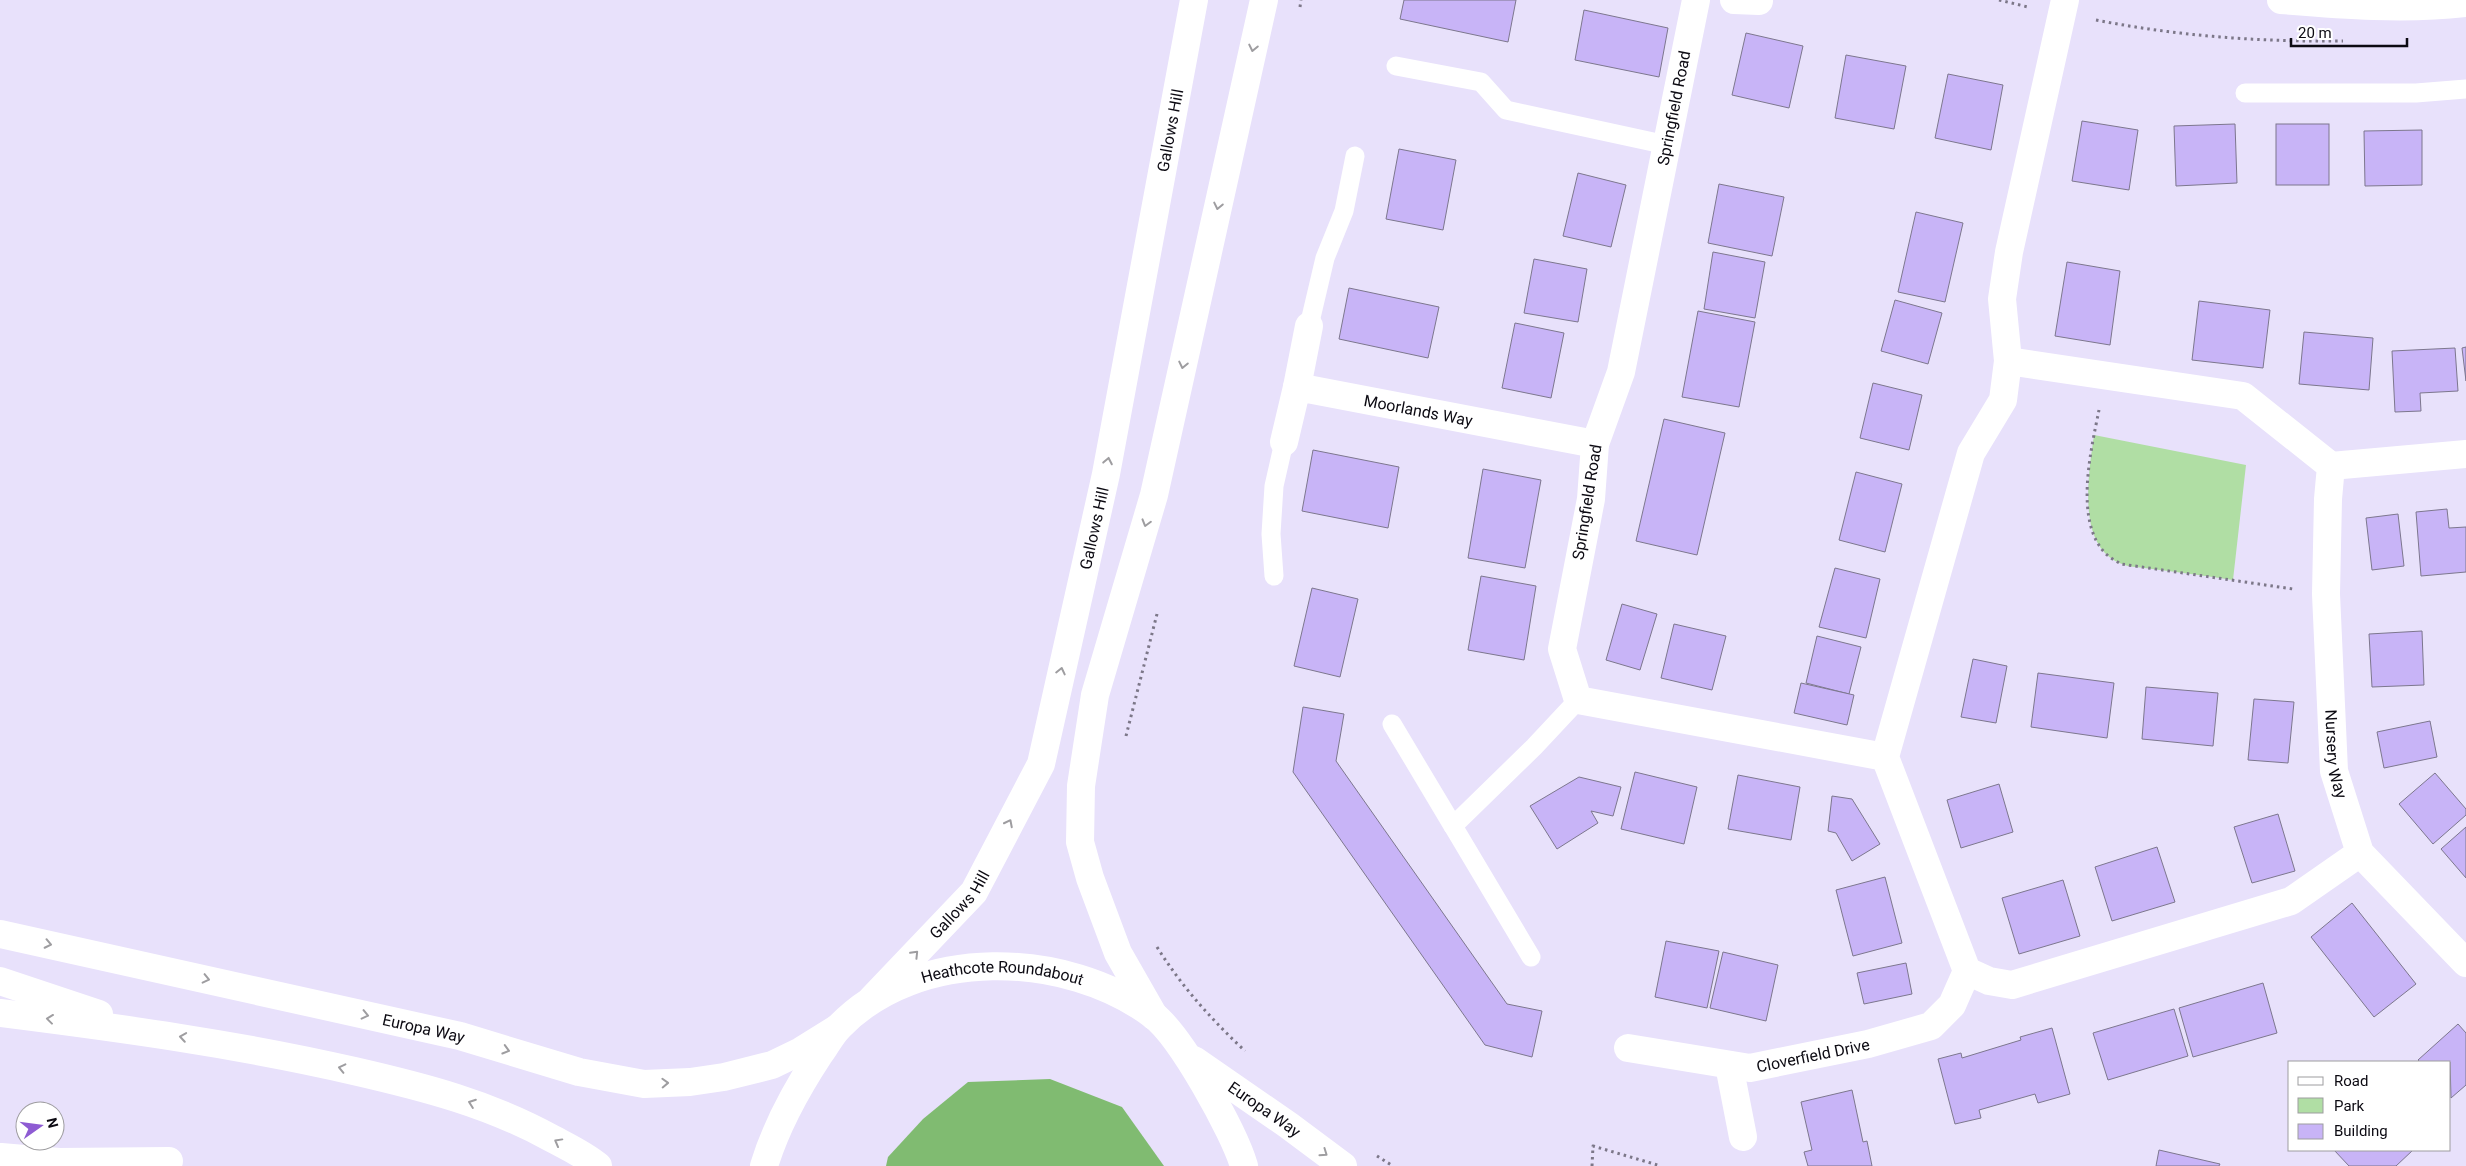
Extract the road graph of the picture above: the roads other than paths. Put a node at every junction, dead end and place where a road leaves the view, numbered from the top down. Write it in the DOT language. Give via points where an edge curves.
graph roads {
  1 [pos="1194,0"];
  2 [pos="1264,0"];
  3 [pos="1696,0"];
  4 [pos="2281,0"];
  5 [pos="2466,3"];
  6 [pos="2064,7"];
  7 [pos="1396,66"];
  8 [pos="2466,89"];
  9 [pos="2245,93"];
  10 [pos="1667,146"];
  11 [pos="1354,156"];
  12 [pos="1309,326"];
  13 [pos="2008,361"];
  14 [pos="1298,387"];
  15 [pos="1284,442"];
  16 [pos="1595,444"];
  17 [pos="2466,454"];
  18 [pos="2331,466"];
  19 [pos="1274,576"];
  20 [pos="1578,700"];
  21 [pos="1392,724"];
  22 [pos="1885,757"];
  23 [pos="1453,826"];
  24 [pos="2360,853"];
  25 [pos="0,934"];
  26 [pos="1531,957"];
  27 [pos="2466,962"];
  28 [pos="1967,971"];
  29 [pos="0,981"];
  30 [pos="869,1002"];
  31 [pos="0,1013"];
  32 [pos="1154,1016"];
  33 [pos="838,1028"];
  34 [pos="150,1031"];
  35 [pos="1628,1048"];
  36 [pos="1184,1054"];
  37 [pos="1729,1065"];
  38 [pos="1743,1137"];
  39 [pos="1,1157"];
  40 [pos="169,1161"];
  41 [pos="59,1164"];
  42 [pos="598,1166"];
  43 [pos="764,1166"];
  44 [pos="1244,1166"];
  45 [pos="1343,1166"];
  30 -- 1 [label="main road, Gallows Hill, one-way" via="974,892 1040,764 1106,474"];
  2 -- 32 [label="main road, one-way" via="1154,495 1096,695 1081,786 1080,842 1090,878 1118,953"];
  3 -- 10 [label="main road, Springfield Road"];
  4 -- 5 [label="main road" via="2346,5"];
  6 -- 13 [label="main road" via="2009,252 2002,299"];
  7 -- 10 [label="lane" via="1481,82 1506,110"];
  8 -- 9 [label="lane" via="2416,93"];
  10 -- 16 [label="main road, Springfield Road" via="1621,372"];
  11 -- 12 [label="lane" via="1344,211 1325,258"];
  12 -- 14 [label="main road"];
  13 -- 18 [label="main road" via="2243,396"];
  13 -- 22 [label="main road" via="2003,400 1971,453"];
  14 -- 15 [label="main road"];
  14 -- 16 [label="main road, Moorlands Way"];
  15 -- 19 [label="lane" via="1274,486 1271,534"];
  16 -- 20 [label="main road, Springfield Road" via="1591,499 1562,649"];
  17 -- 18 [label="main road"];
  18 -- 24 [label="main road, Nursery Way" via="2326,594 2334,771"];
  20 -- 22 [label="main road"];
  20 -- 23 [label="lane"];
  21 -- 23 [label="lane"];
  22 -- 28 [label="main road"];
  23 -- 26 [label="lane"];
  24 -- 27 [label="main road, Nursery Way"];
  24 -- 28 [label="main road" via="2291,901 2272,907 2012,984 1989,981"];
  25 -- 33 [label="main road, Europa Way, one-way" via="460,1036 579,1072 644,1084 724,1077 772,1064"];
  28 -- 37 [label="main road, Cloverfield Drive" via="1952,1005 1931,1026 1868,1044 1750,1068"];
  29 -- 34 [label="main road"];
  30 -- 32 [label="main road, Heathcote Roundabout" via="941,973 1002,964 1050,969 1090,982 1126,998"];
  30 -- 33 [label="main road, Heathcote Roundabout"];
  34 -- 31 [label="main road, one-way"];
  32 -- 36 [label="main road, Heathcote Roundabout"];
  33 -- 43 [label="main road, Heathcote Roundabout" via="786,1111"];
  42 -- 34 [label="main road, one-way" via="518,1119 457,1097 317,1062"];
  35 -- 37 [label="main road, Cloverfield Drive"];
  36 -- 44 [label="main road, Heathcote Roundabout" via="1234,1140"];
  36 -- 45 [label="main road, Europa Way, one-way"];
  37 -- 38 [label="main road"];
  39 -- 41 [label="main road"];
  40 -- 41 [label="main road"];
}
